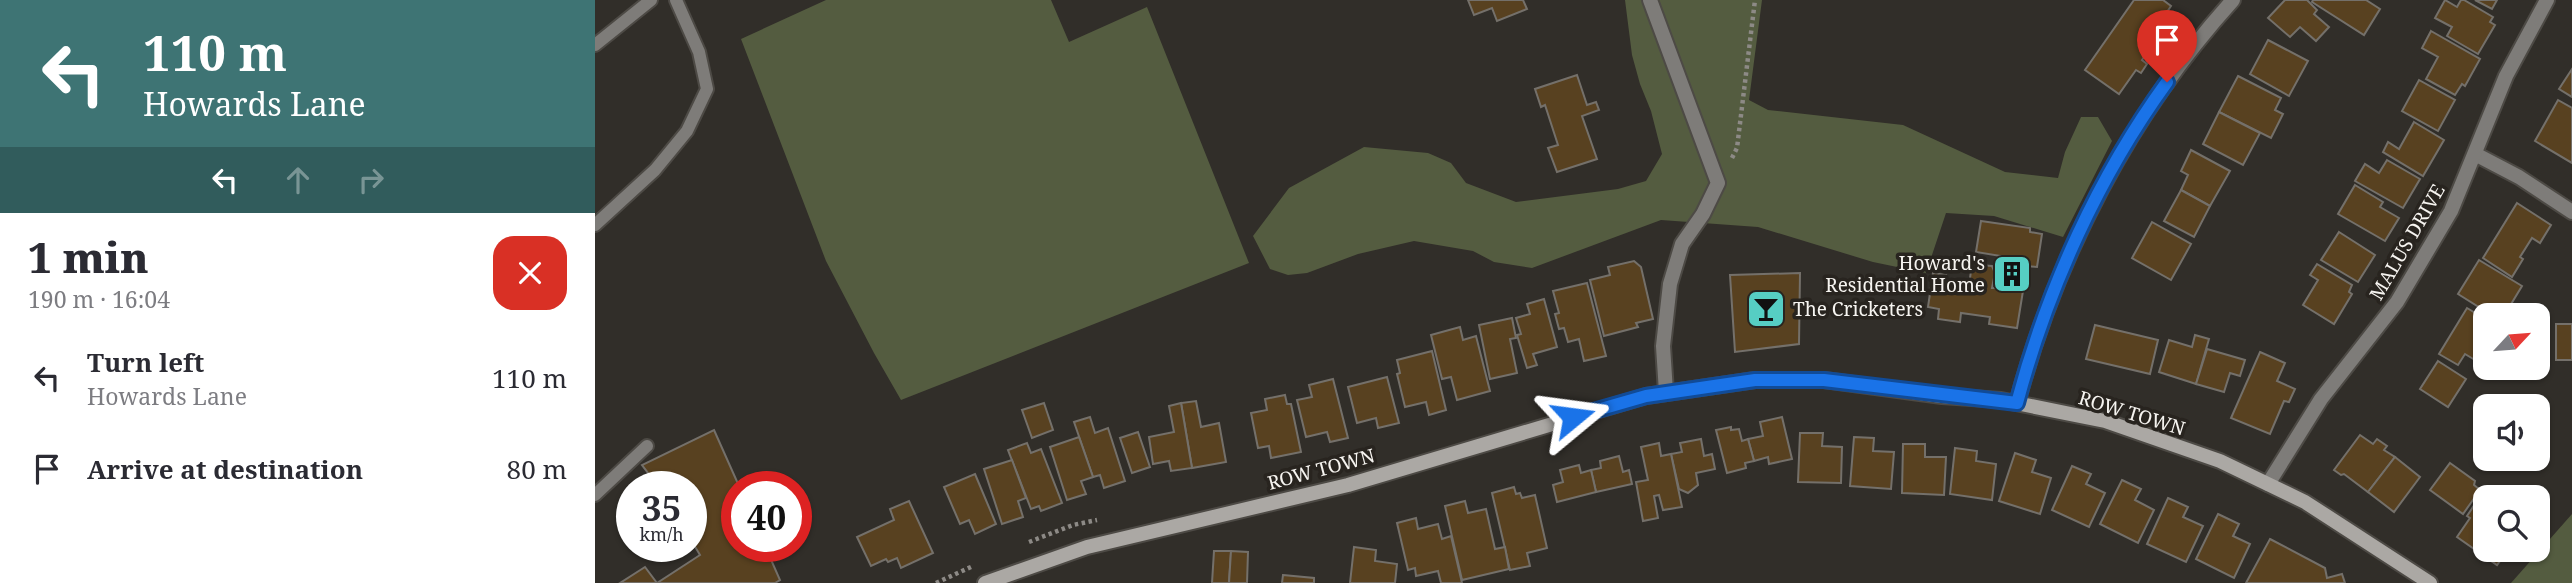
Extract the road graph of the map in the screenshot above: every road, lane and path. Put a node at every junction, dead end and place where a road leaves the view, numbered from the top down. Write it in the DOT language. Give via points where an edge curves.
graph roads {
  1 [pos="651,0"];
  2 [pos="676,0"];
  3 [pos="1650,0"];
  4 [pos="1755,0"];
  5 [pos="2233,0"];
  6 [pos="2547,0"];
  7 [pos="595,45"];
  8 [pos="2475,154"];
  9 [pos="1718,183"];
  10 [pos="2572,212"];
  11 [pos="595,226"];
  12 [pos="1666,392"];
  13 [pos="2017,403"];
  14 [pos="647,446"];
  15 [pos="2268,484"];
  16 [pos="595,495"];
  17 [pos="2421,580"];
  18 [pos="985,583"];
  1 -- 7 [label="lane"];
  2 -- 11 [label="lane" via="699,52 707,89 687,131 655,170"];
  3 -- 9 [label="street"];
  4 -- 9 [label="path" via="1737,148"];
  5 -- 13 [label="street" via="2199,37 2151,104 2103,184 2057,283"];
  6 -- 8 [label="street, MALUS DRIVE" via="2506,76"];
  8 -- 10 [label="street"];
  8 -- 15 [label="street, MALUS DRIVE" via="2451,211 2397,302 2321,399"];
  9 -- 12 [label="street" via="1682,244 1670,284 1663,346"];
  12 -- 13 [label="street, ROW TOWN" via="1755,380 1824,380"];
  12 -- 18 [label="street, ROW TOWN" via="1348,485 1087,547"];
  13 -- 15 [label="street, ROW TOWN" via="2105,421 2220,461"];
  14 -- 16 [label="lane"];
  15 -- 17 [label="street, ROW TOWN" via="2305,502"];
}
